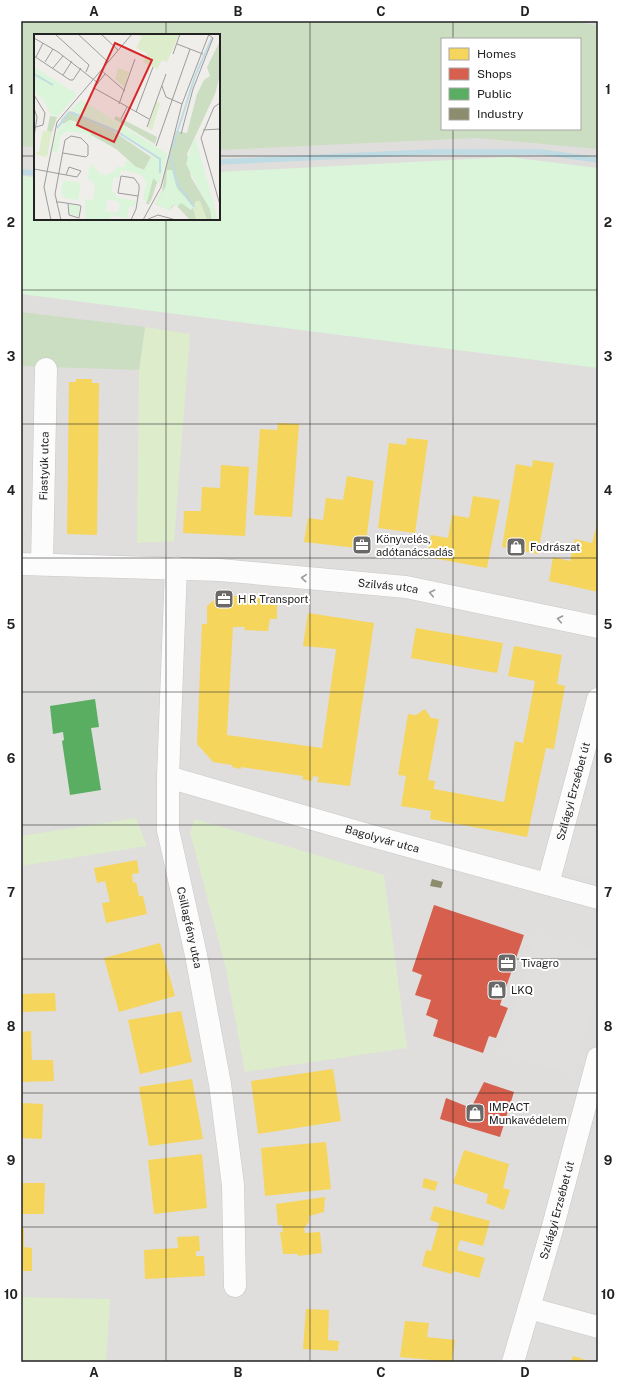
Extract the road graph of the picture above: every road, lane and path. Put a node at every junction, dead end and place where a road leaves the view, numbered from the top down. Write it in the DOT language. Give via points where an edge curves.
graph roads {
  1 [pos="46,368"];
  2 [pos="31,564"];
  3 [pos="176,568"];
  4 [pos="598,627"];
  5 [pos="598,699"];
  6 [pos="595,722"];
  7 [pos="168,777"];
  8 [pos="548,884"];
  9 [pos="598,898"];
  10 [pos="596,1070"];
  11 [pos="234,1286"];
  12 [pos="529,1308"];
  13 [pos="598,1328"];
  14 [pos="513,1362"];
  1 -- 2 [label="street, Fiastyúk utca"];
  2 -- 3 [label="street, Fiastyúk utca"];
  4 -- 3 [label="street, Szilvás utca, one-way" via="406,587"];
  3 -- 7 [label="street, Csillagfény utca"];
  5 -- 6 [label="street, Szilágyi Erzsébet út"];
  6 -- 8 [label="street, Szilágyi Erzsébet út"];
  7 -- 8 [label="street, Bagolyvár utca"];
  7 -- 11 [label="street, Csillagfény utca" via="168,830 198,962 228,1139 233,1185"];
  8 -- 9 [label="street, Bagolyvár utca"];
  10 -- 12 [label="street, Szilágyi Erzsébet út"];
  12 -- 13 [label="street"];
  12 -- 14 [label="street, Szilágyi Erzsébet út"];
}
